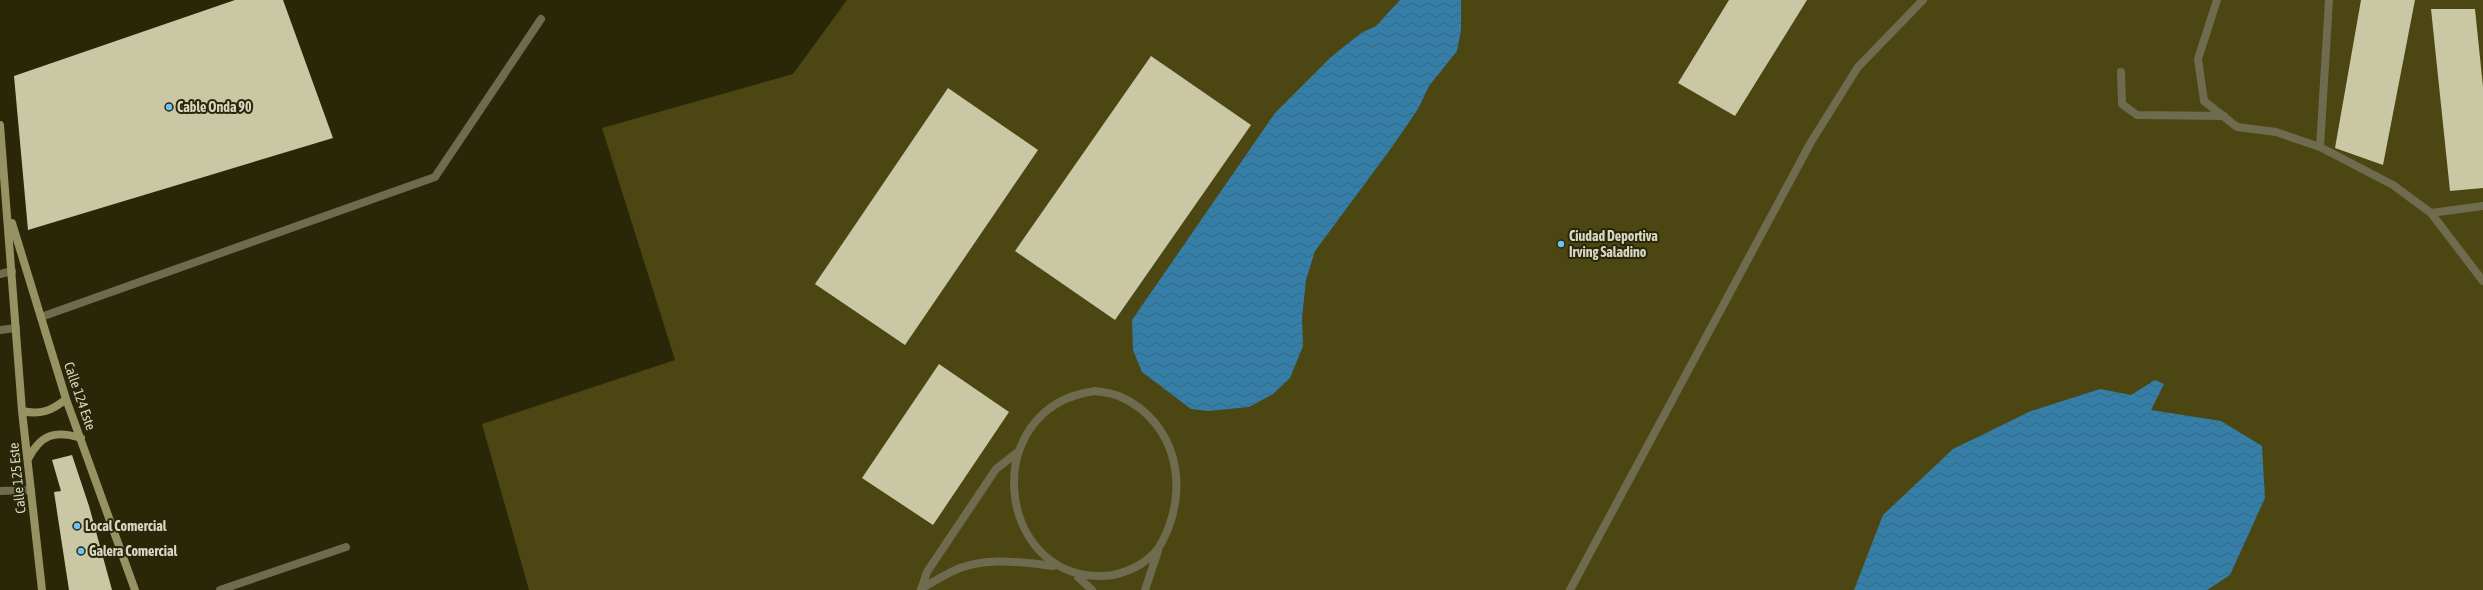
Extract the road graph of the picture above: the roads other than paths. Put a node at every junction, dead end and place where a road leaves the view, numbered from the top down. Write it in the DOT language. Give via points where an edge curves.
graph roads {
  1 [pos="1923,0"];
  2 [pos="2217,0"];
  3 [pos="2329,0"];
  4 [pos="541,19"];
  5 [pos="2121,72"];
  6 [pos="2224,116"];
  7 [pos="0,125"];
  8 [pos="2320,147"];
  9 [pos="2483,206"];
  10 [pos="8,208"];
  11 [pos="2432,213"];
  12 [pos="12,271"];
  13 [pos="0,274"];
  14 [pos="2483,281"];
  15 [pos="41,317"];
  16 [pos="16,328"];
  17 [pos="0,330"];
  18 [pos="66,399"];
  19 [pos="22,411"];
  20 [pos="81,438"];
  21 [pos="1018,452"];
  22 [pos="28,460"];
  23 [pos="31,490"];
  24 [pos="0,491"];
  25 [pos="1160,545"];
  26 [pos="346,547"];
  27 [pos="1053,566"];
  28 [pos="1078,577"];
  29 [pos="42,590"];
  30 [pos="135,590"];
  31 [pos="220,590"];
  32 [pos="921,590"];
  33 [pos="1092,590"];
  34 [pos="1145,590"];
  35 [pos="1570,590"];
  1 -- 35 [label="street" via="1858,67 1811,142"];
  2 -- 6 [label="street" via="2198,59 2204,101"];
  3 -- 8 [label="street"];
  4 -- 15 [label="street" via="436,177"];
  5 -- 6 [label="street" via="2122,104 2137,115"];
  6 -- 8 [label="street" via="2237,127 2276,132"];
  7 -- 10 [label="main road, Calle 125 Este"];
  8 -- 11 [label="street" via="2393,185"];
  9 -- 11 [label="street"];
  10 -- 12 [label="main road, Calle 125 Este"];
  10 -- 15 [label="main road, Calle 124 Este"];
  11 -- 14 [label="street"];
  12 -- 13 [label="street"];
  12 -- 16 [label="main road, Calle 125 Este"];
  15 -- 18 [label="main road, Calle 124 Este"];
  16 -- 17 [label="street"];
  16 -- 19 [label="main road, Calle 125 Este"];
  18 -- 19 [label="main road" via="46,412 34,414"];
  18 -- 20 [label="main road, Calle 124 Este"];
  19 -- 22 [label="main road, Calle 125 Este"];
  20 -- 22 [label="main road" via="65,433 49,436 35,445"];
  20 -- 30 [label="main road, Calle 124 Este"];
  21 -- 25 [label="street" via="1031,429 1051,408 1075,394 1095,391 1118,396 1142,410 1160,430 1175,462 1176,504"];
  21 -- 27 [label="street" via="1014,476 1016,507 1023,529 1036,550"];
  21 -- 32 [label="street" via="996,469 927,572"];
  22 -- 23 [label="main road, Calle 125 Este"];
  23 -- 24 [label="street"];
  23 -- 29 [label="main road, Calle 125 Este"];
  25 -- 28 [label="street" via="1144,561 1126,572 1100,578"];
  25 -- 34 [label="street"];
  26 -- 31 [label="street"];
  27 -- 28 [label="street"];
  27 -- 32 [label="street" via="1011,562 968,566 952,571"];
  28 -- 33 [label="street"];
}
